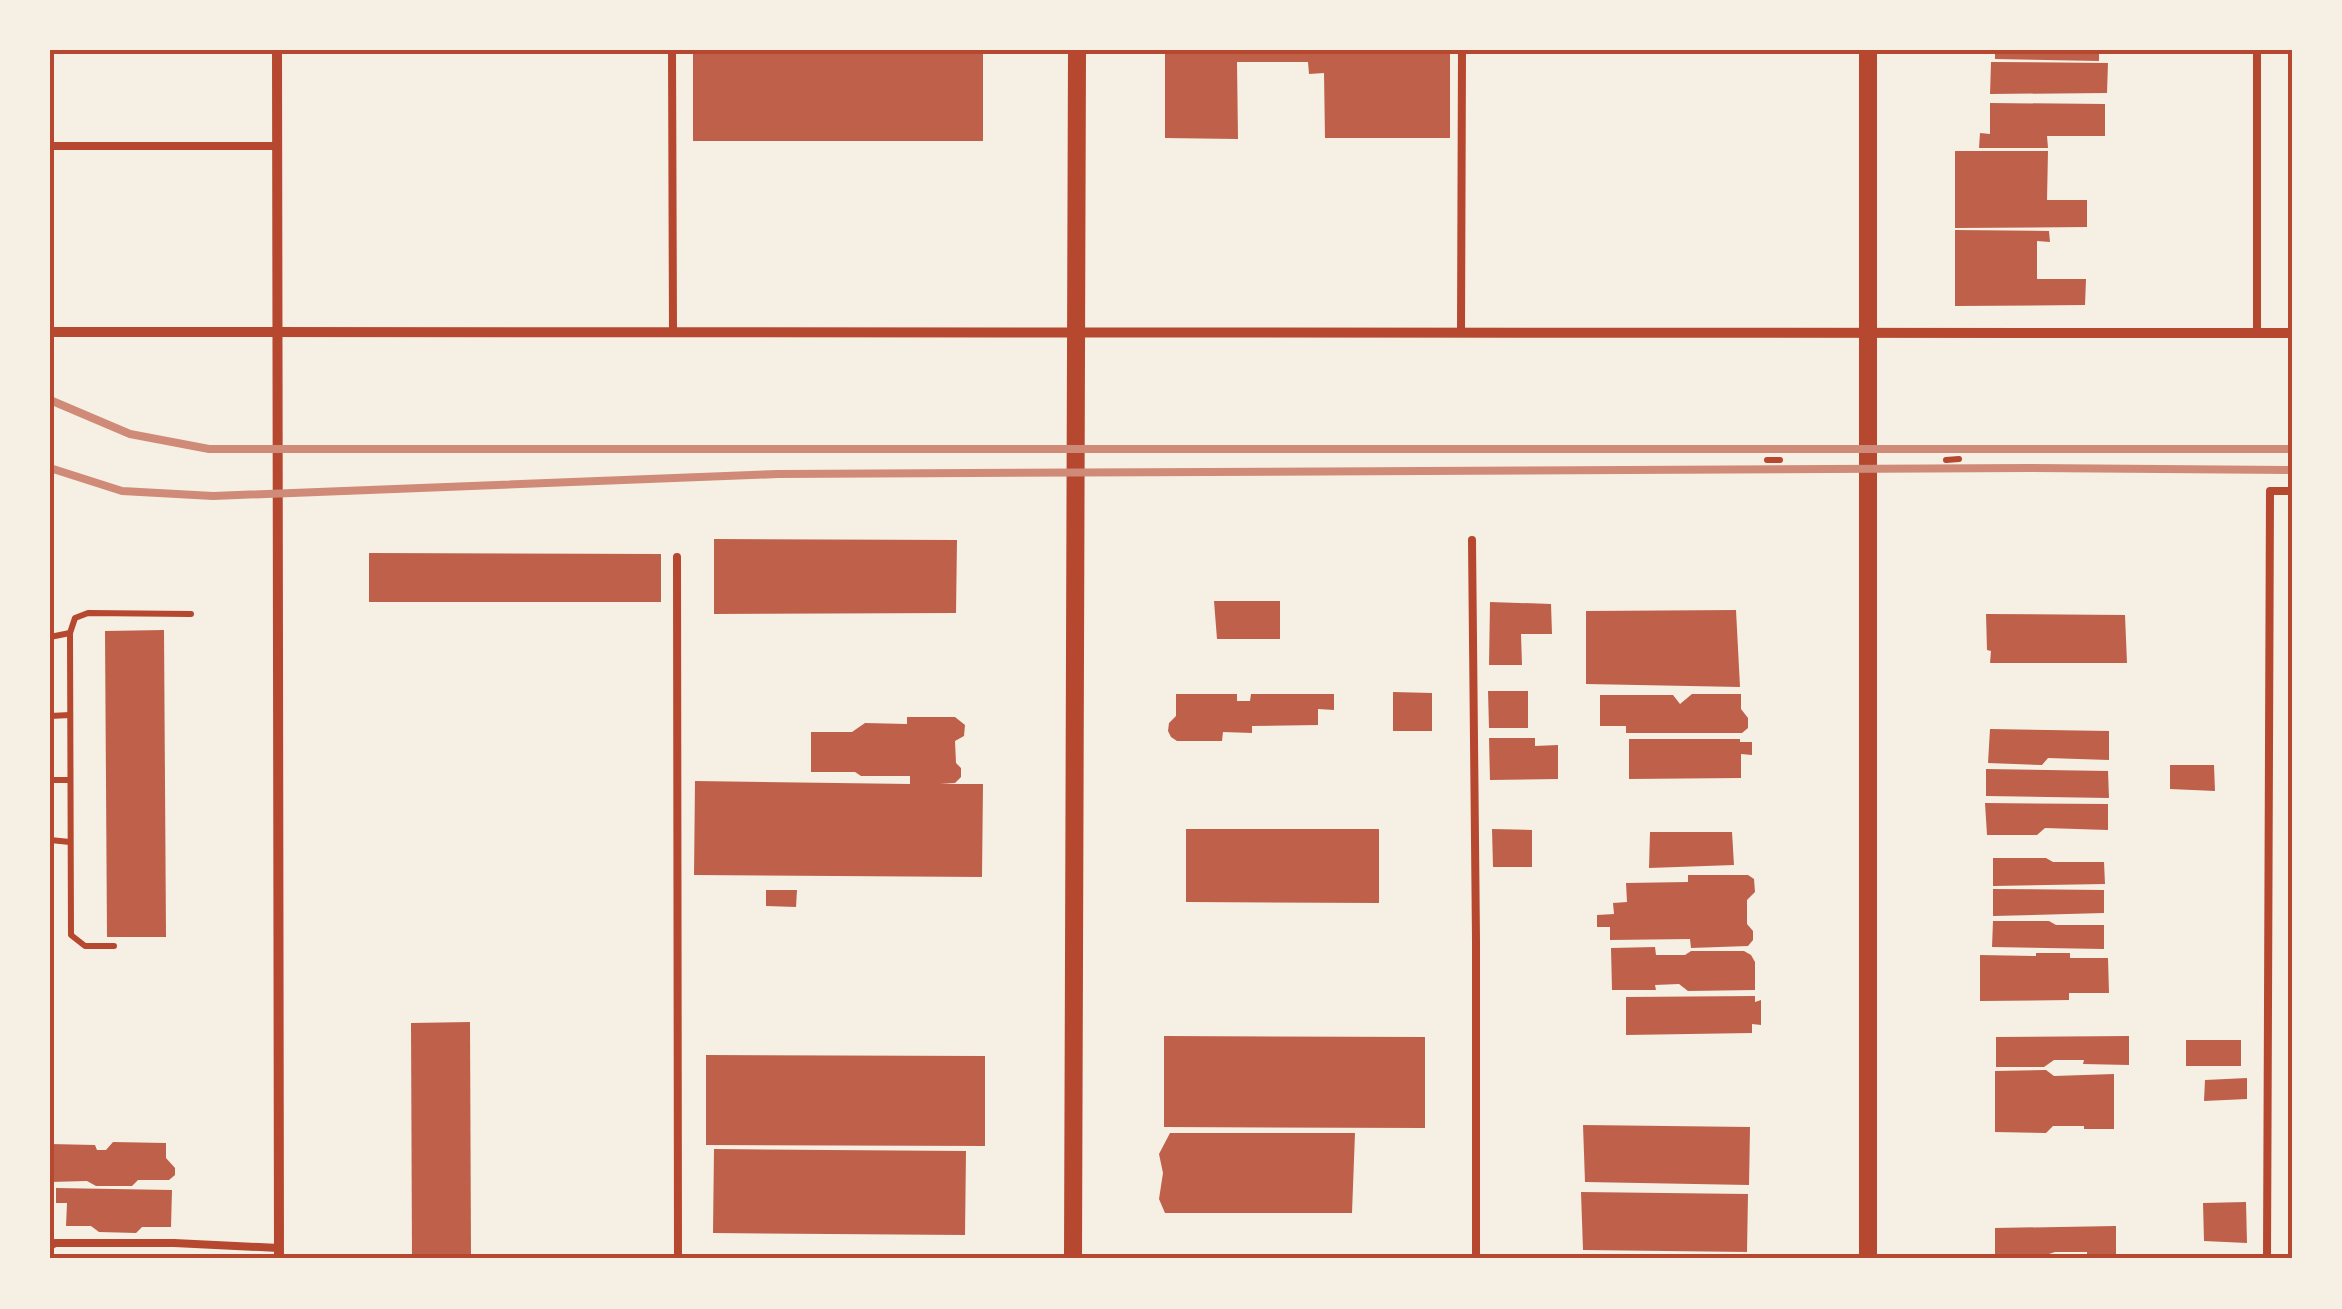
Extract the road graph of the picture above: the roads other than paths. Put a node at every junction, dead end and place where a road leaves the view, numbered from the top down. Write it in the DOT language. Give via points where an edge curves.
graph roads {
  1 [pos="277,50"];
  2 [pos="672,50"];
  3 [pos="1078,50"];
  4 [pos="1462,50"];
  5 [pos="1868,50"];
  6 [pos="2258,50"];
  7 [pos="50,146"];
  8 [pos="277,146"];
  9 [pos="50,332"];
  10 [pos="673,333"];
  11 [pos="1076,333"];
  12 [pos="1461,333"];
  13 [pos="1868,333"];
  14 [pos="2257,333"];
  15 [pos="2292,333"];
  16 [pos="278,334"];
  17 [pos="2292,491"];
  18 [pos="1472,540"];
  19 [pos="677,557"];
  20 [pos="50,1246"];
  21 [pos="279,1253"];
  22 [pos="678,1259"];
  23 [pos="1073,1259"];
  24 [pos="1476,1259"];
  25 [pos="1868,1259"];
  26 [pos="2267,1259"];
  1 -- 8 [label="street"];
  2 -- 10 [label="lane"];
  3 -- 11 [label="street"];
  4 -- 12 [label="lane"];
  5 -- 13 [label="street"];
  6 -- 14 [label="lane"];
  7 -- 8 [label="lane"];
  8 -- 16 [label="street"];
  9 -- 16 [label="street"];
  10 -- 11 [label="street"];
  10 -- 16 [label="street"];
  11 -- 12 [label="street"];
  11 -- 23 [label="street"];
  12 -- 13 [label="street"];
  13 -- 14 [label="street"];
  13 -- 25 [label="street"];
  14 -- 15 [label="street"];
  16 -- 21 [label="street"];
  17 -- 26 [label="lane" via="2270,491"];
  18 -- 24 [label="lane"];
  19 -- 22 [label="lane"];
  20 -- 21 [label="lane" via="154,1243"];
}
